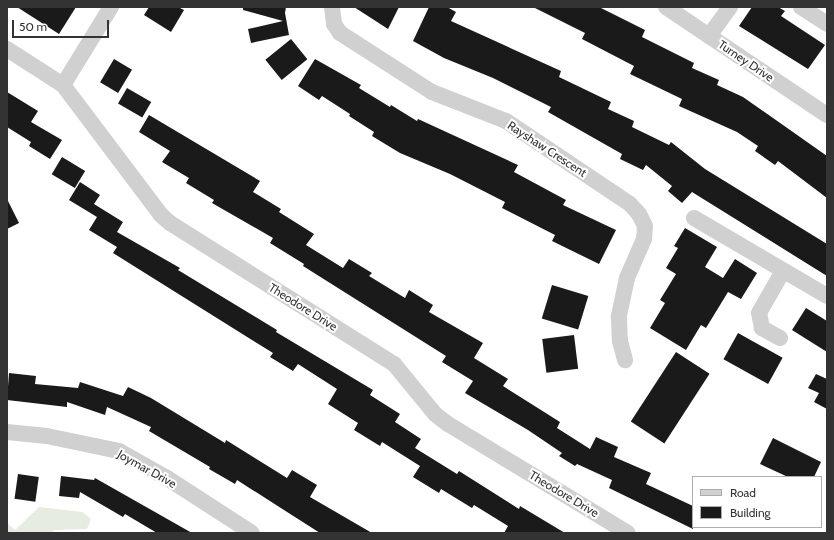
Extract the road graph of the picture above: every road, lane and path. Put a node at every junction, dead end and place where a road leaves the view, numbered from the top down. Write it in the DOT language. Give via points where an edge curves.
graph roads {
  1 [pos="110,7"];
  2 [pos="332,7"];
  3 [pos="666,7"];
  4 [pos="730,7"];
  5 [pos="801,7"];
  6 [pos="827,24"];
  7 [pos="709,36"];
  8 [pos="7,49"];
  9 [pos="63,85"];
  10 [pos="827,115"];
  11 [pos="694,218"];
  12 [pos="783,271"];
  13 [pos="827,296"];
  14 [pos="780,338"];
  15 [pos="625,360"];
  16 [pos="7,432"];
  17 [pos="252,533"];
  18 [pos="628,533"];
  1 -- 9 [label="street"];
  2 -- 15 [label="street, Rayshaw Crescent" via="334,24 340,33 432,92 506,121 630,204 639,214 645,226 644,239 627,278 619,317 620,341"];
  3 -- 7 [label="street, Turney Drive"];
  4 -- 7 [label="street"];
  5 -- 6 [label="street"];
  7 -- 10 [label="street, Turney Drive"];
  8 -- 9 [label="street, Theodore Drive"];
  9 -- 18 [label="street, Theodore Drive" via="161,215 394,364 435,414 448,424"];
  11 -- 12 [label="street"];
  12 -- 13 [label="street"];
  12 -- 14 [label="street" via="759,313 762,328"];
  16 -- 17 [label="street, Joymar Drive" via="47,436 118,451 166,478"];
}
